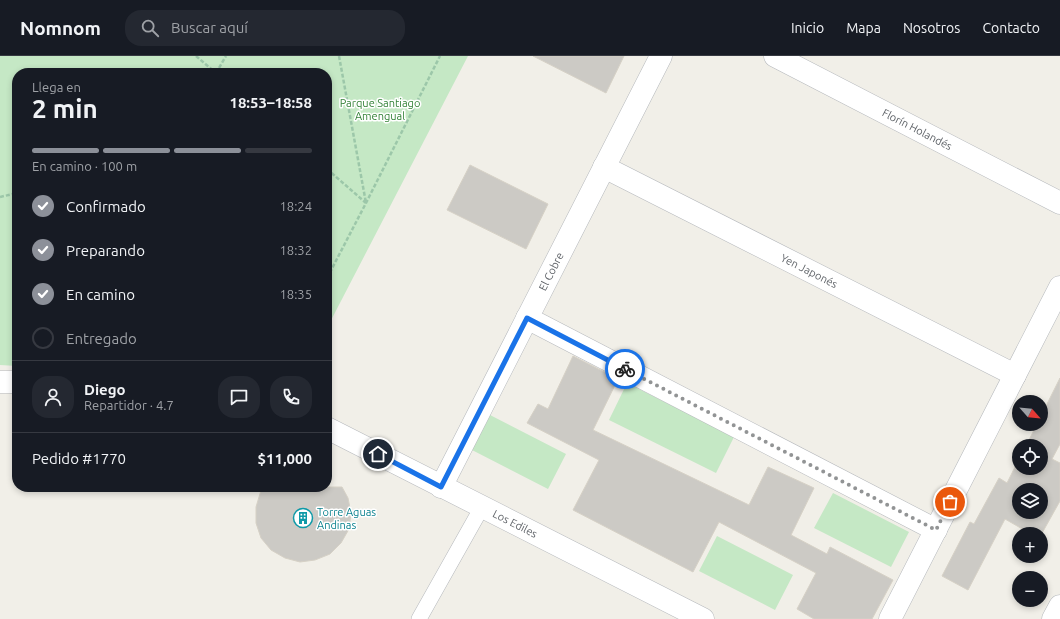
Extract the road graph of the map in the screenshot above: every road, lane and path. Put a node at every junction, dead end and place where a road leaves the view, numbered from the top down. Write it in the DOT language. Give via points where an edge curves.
graph roads {
  1 [pos="196,56"];
  2 [pos="226,56"];
  3 [pos="339,56"];
  4 [pos="440,56"];
  5 [pos="661,56"];
  6 [pos="775,56"];
  7 [pos="210,68"];
  8 [pos="219,68"];
  9 [pos="604,168"];
  10 [pos="332,173"];
  11 [pos="12,194"];
  12 [pos="0,197"];
  13 [pos="366,203"];
  14 [pos="1060,203"];
  15 [pos="332,268"];
  16 [pos="1060,287"];
  17 [pos="527,318"];
  18 [pos="1015,375"];
  19 [pos="0,382"];
  20 [pos="12,382"];
  21 [pos="332,431"];
  22 [pos="441,487"];
  23 [pos="482,507"];
  24 [pos="936,530"];
  25 [pos="1060,606"];
  26 [pos="419,619"];
  27 [pos="703,619"];
  28 [pos="890,619"];
  29 [pos="1053,619"];
  1 -- 7 [label="path"];
  2 -- 8 [label="path"];
  3 -- 13 [label="path"];
  4 -- 13 [label="path"];
  5 -- 9 [label="street, El Cobre"];
  6 -- 14 [label="street, Florín Holandés"];
  9 -- 17 [label="street, El Cobre"];
  9 -- 18 [label="street, Yen Japonés"];
  10 -- 13 [label="path"];
  11 -- 12 [label="path"];
  13 -- 15 [label="path"];
  16 -- 18 [label="street"];
  17 -- 22 [label="street, El Cobre"];
  17 -- 24 [label="street"];
  18 -- 24 [label="street"];
  19 -- 20 [label="street"];
  21 -- 22 [label="street, Los Ediles"];
  22 -- 23 [label="street, Los Ediles"];
  23 -- 26 [label="lane"];
  23 -- 27 [label="street, Los Ediles"];
  24 -- 28 [label="street"];
  25 -- 29 [label="street"];
}
